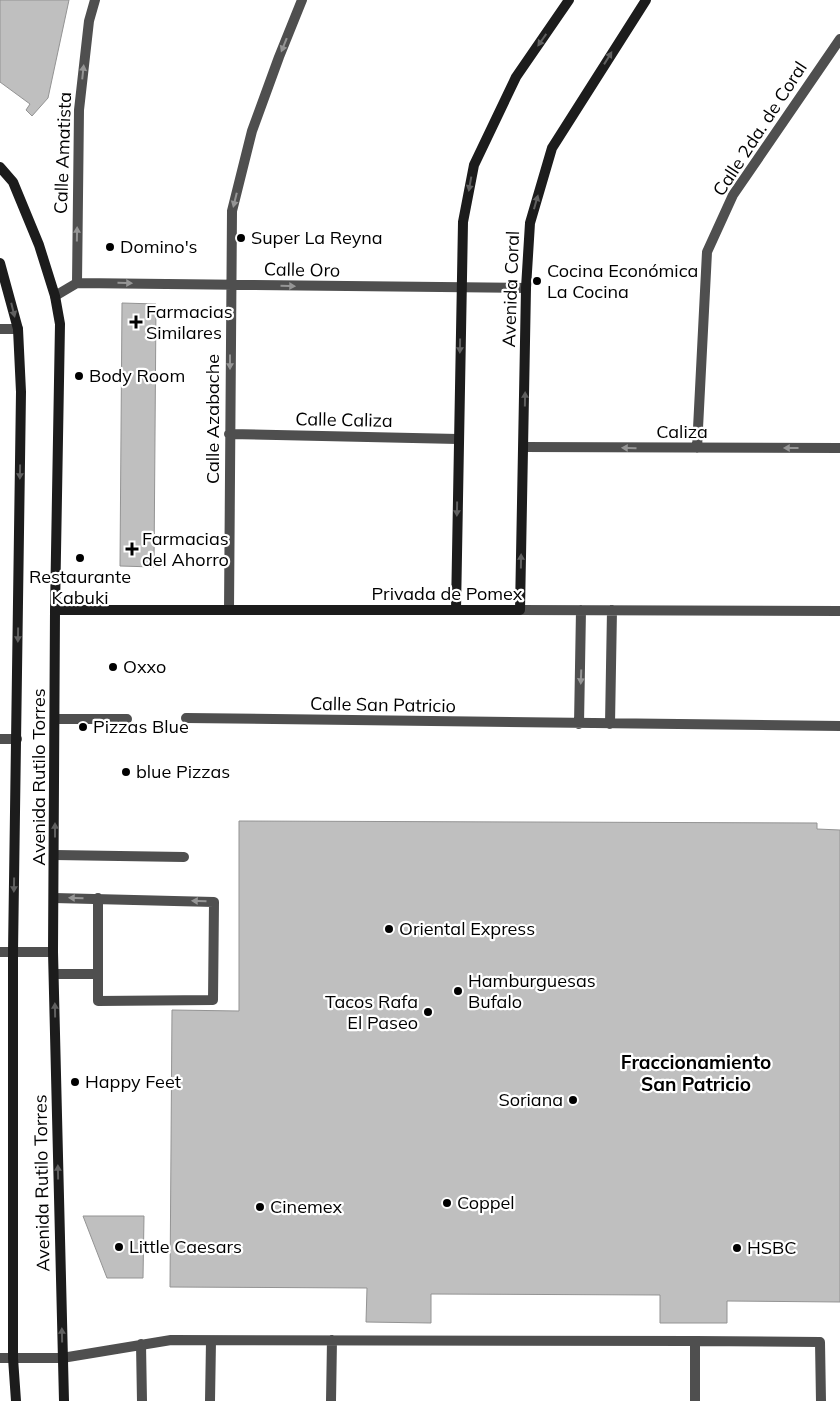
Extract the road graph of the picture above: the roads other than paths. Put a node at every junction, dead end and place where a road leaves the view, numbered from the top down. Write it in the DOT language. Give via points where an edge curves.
graph roads {
  1 [pos="96,0"];
  2 [pos="302,0"];
  3 [pos="570,0"];
  4 [pos="646,0"];
  5 [pos="840,38"];
  6 [pos="0,167"];
  7 [pos="0,264"];
  8 [pos="76,283"];
  9 [pos="230,285"];
  10 [pos="461,288"];
  11 [pos="526,288"];
  12 [pos="55,296"];
  13 [pos="0,329"];
  14 [pos="18,329"];
  15 [pos="229,434"];
  16 [pos="458,439"];
  17 [pos="524,447"];
  18 [pos="697,448"];
  19 [pos="840,448"];
  20 [pos="55,610"];
  21 [pos="228,610"];
  22 [pos="456,610"];
  23 [pos="520,610"];
  24 [pos="581,610"];
  25 [pos="612,610"];
  26 [pos="840,611"];
  27 [pos="55,718"];
  28 [pos="186,718"];
  29 [pos="128,719"];
  30 [pos="579,724"];
  31 [pos="610,724"];
  32 [pos="840,726"];
  33 [pos="0,739"];
  34 [pos="17,739"];
  35 [pos="55,855"];
  36 [pos="184,857"];
  37 [pos="54,898"];
  38 [pos="98,898"];
  39 [pos="0,952"];
  40 [pos="13,952"];
  41 [pos="54,952"];
  42 [pos="54,974"];
  43 [pos="98,974"];
  44 [pos="211,1340"];
  45 [pos="332,1340"];
  46 [pos="695,1341"];
  47 [pos="141,1344"];
  48 [pos="0,1358"];
  49 [pos="13,1358"];
  50 [pos="62,1358"];
  51 [pos="16,1401"];
  52 [pos="64,1401"];
  53 [pos="142,1401"];
  54 [pos="210,1401"];
  55 [pos="331,1401"];
  56 [pos="695,1401"];
  57 [pos="822,1401"];
  8 -- 1 [label="street, Calle Amatista, one-way" via="79,110 89,21"];
  2 -- 9 [label="street, Calle Azabache, one-way" via="252,131 232,211"];
  3 -- 10 [label="main road, one-way" via="516,77 474,165 463,222"];
  11 -- 4 [label="main road, Avenida Coral, one-way" via="530,223 552,148"];
  5 -- 18 [label="street, Calle 2da. de Coral" via="733,195 707,252"];
  6 -- 12 [label="main road, Avenida Rutilo Torres" via="13,182 39,245"];
  7 -- 14 [label="main road, Avenida Rutilo Torres, one-way"];
  8 -- 9 [label="street, Calle Oro, one-way"];
  8 -- 12 [label="street"];
  9 -- 10 [label="street, Calle Oro, one-way"];
  9 -- 15 [label="street, Calle Azabache, one-way"];
  10 -- 11 [label="street, Calle Oro"];
  10 -- 16 [label="main road, one-way"];
  17 -- 11 [label="main road, Avenida Coral, one-way"];
  12 -- 20 [label="main road, Avenida Rutilo Torres" via="60,324"];
  13 -- 14 [label="street"];
  14 -- 34 [label="main road, Avenida Rutilo Torres, one-way" via="21,392"];
  15 -- 16 [label="street, Calle Caliza"];
  15 -- 21 [label="street, Calle Azabache"];
  16 -- 22 [label="main road, one-way"];
  18 -- 17 [label="street, Caliza, one-way"];
  23 -- 17 [label="main road, Avenida Coral, one-way"];
  19 -- 18 [label="street, Caliza, one-way"];
  20 -- 21 [label="main road, Privada de Pomex"];
  20 -- 27 [label="main road, Avenida Rutilo Torres"];
  21 -- 22 [label="main road, Privada de Pomex"];
  22 -- 23 [label="main road, Privada de Pomex"];
  23 -- 24 [label="street, Privada de Pomex"];
  24 -- 25 [label="street, Privada de Pomex"];
  24 -- 30 [label="street, one-way"];
  25 -- 26 [label="street, Privada de Pomex"];
  25 -- 31 [label="street"];
  27 -- 29 [label="street"];
  35 -- 27 [label="main road, Avenida Rutilo Torres, one-way"];
  28 -- 30 [label="street, Calle San Patricio"];
  30 -- 31 [label="street, Calle San Patricio"];
  31 -- 32 [label="street, Calle San Patricio"];
  33 -- 34 [label="street"];
  34 -- 40 [label="main road, Avenida Rutilo Torres, one-way"];
  35 -- 36 [label="street"];
  35 -- 37 [label="main road, Avenida Rutilo Torres"];
  38 -- 37 [label="street, one-way"];
  37 -- 41 [label="main road, Avenida Rutilo Torres"];
  38 -- 43 [label="street"];
  43 -- 38 [label="street, one-way" via="98,1001 213,1000 214,902"];
  39 -- 40 [label="street"];
  40 -- 41 [label="street"];
  40 -- 49 [label="main road, Avenida Rutilo Torres"];
  41 -- 42 [label="main road, Avenida Rutilo Torres"];
  42 -- 43 [label="street"];
  50 -- 42 [label="main road, Avenida Rutilo Torres, one-way"];
  44 -- 45 [label="street"];
  44 -- 47 [label="street"];
  44 -- 54 [label="street"];
  45 -- 46 [label="street"];
  45 -- 55 [label="street"];
  46 -- 56 [label="street"];
  46 -- 57 [label="street" via="820,1342"];
  47 -- 50 [label="street"];
  47 -- 53 [label="street"];
  48 -- 49 [label="street"];
  49 -- 50 [label="street"];
  49 -- 51 [label="main road, Avenida Rutilo Torres"];
  50 -- 52 [label="main road, Avenida Rutilo Torres"];
}
